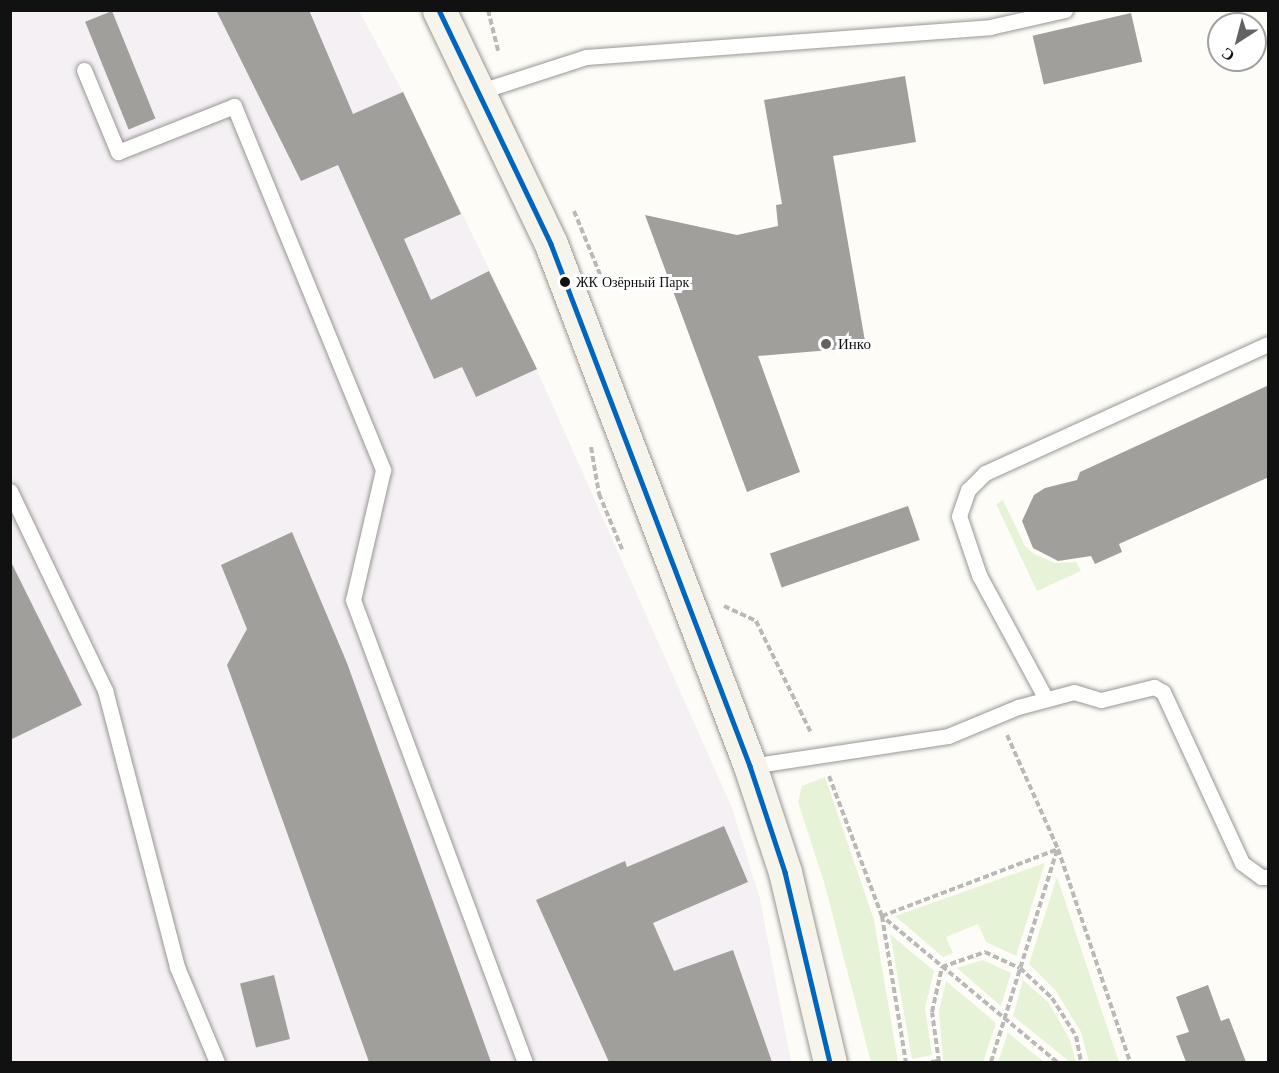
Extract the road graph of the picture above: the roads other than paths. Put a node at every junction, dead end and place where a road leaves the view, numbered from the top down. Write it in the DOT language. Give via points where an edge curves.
graph roads {
  1 [pos="439,10"];
  2 [pos="1065,10"];
  3 [pos="84,70"];
  4 [pos="492,88"];
  5 [pos="1269,344"];
  6 [pos="10,491"];
  7 [pos="1046,699"];
  8 [pos="750,766"];
  9 [pos="1269,877"];
  10 [pos="217,1062"];
  11 [pos="525,1062"];
  12 [pos="830,1062"];
  1 -- 4 [label="street"];
  2 -- 4 [label="lane" via="990,27 586,57"];
  3 -- 11 [label="lane" via="118,152 234,106 383,470 353,600"];
  4 -- 8 [label="street"];
  5 -- 7 [label="lane" via="986,473 968,490 959,516 979,575"];
  6 -- 10 [label="lane" via="105,690 177,967"];
  7 -- 8 [label="lane" via="948,736"];
  7 -- 9 [label="lane" via="1074,692 1101,700 1154,687 1163,692 1242,863 1261,877"];
  8 -- 12 [label="street" via="785,872"];
}
